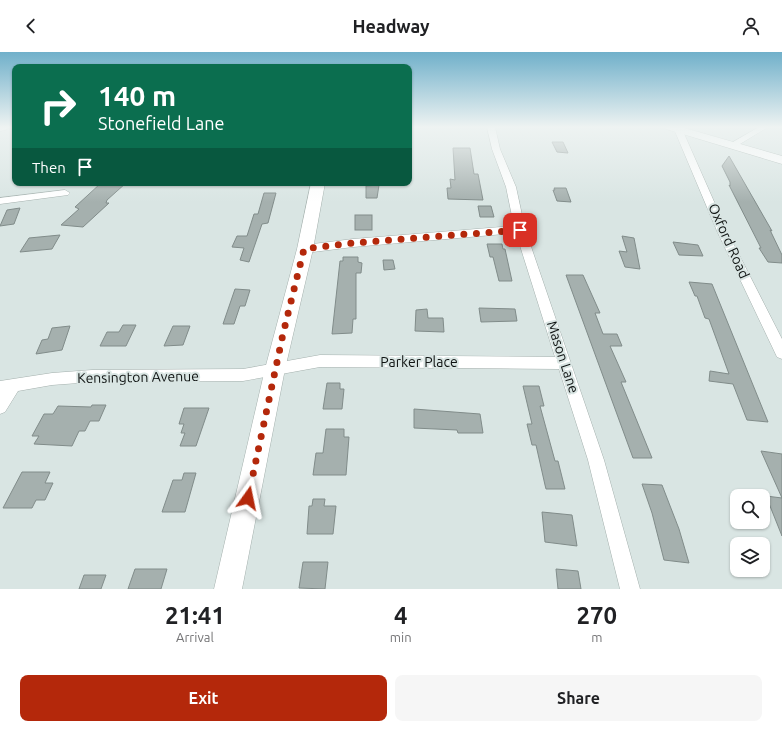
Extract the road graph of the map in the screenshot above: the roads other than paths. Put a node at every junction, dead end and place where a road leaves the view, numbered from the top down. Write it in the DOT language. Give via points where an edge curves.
graph roads {
  1 [pos="497,152"];
  2 [pos="685,152"];
  3 [pos="756,152"];
  4 [pos="782,160"];
  5 [pos="317,186"];
  6 [pos="64,193"];
  7 [pos="0,201"];
  8 [pos="520,230"];
  9 [pos="304,249"];
  10 [pos="782,353"];
  11 [pos="565,363"];
  12 [pos="275,368"];
  13 [pos="7,385"];
  14 [pos="0,407"];
  15 [pos="228,589"];
  16 [pos="630,589"];
  1 -- 8 [label="street, Mason Lane" via="511,188"];
  2 -- 10 [label="street, Oxford Road"];
  3 -- 4 [label="street"];
  5 -- 9 [label="street"];
  6 -- 7 [label="street"];
  8 -- 9 [label="street"];
  8 -- 11 [label="street, Mason Lane"];
  9 -- 12 [label="street"];
  11 -- 12 [label="street, Parker Place" via="320,361"];
  11 -- 16 [label="street, Mason Lane" via="596,460"];
  12 -- 13 [label="street, Kensington Avenue" via="243,375 92,376"];
  12 -- 15 [label="street"];
  13 -- 14 [label="street"];
}
